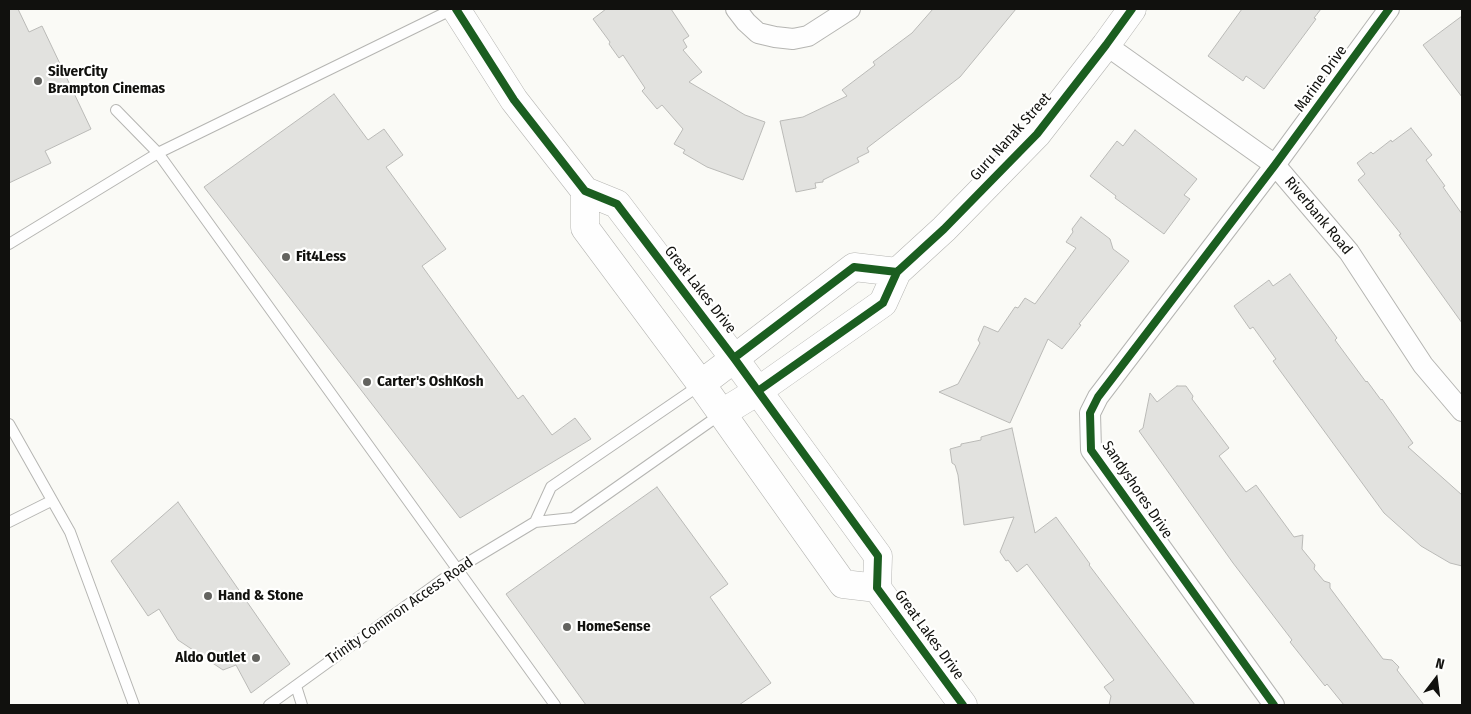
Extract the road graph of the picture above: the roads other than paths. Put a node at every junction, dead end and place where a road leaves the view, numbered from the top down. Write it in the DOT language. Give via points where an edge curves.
graph roads {
  1 [pos="454,9"];
  2 [pos="736,9"];
  3 [pos="850,9"];
  4 [pos="1132,9"];
  5 [pos="1389,9"];
  6 [pos="1106,45"];
  7 [pos="116,110"];
  8 [pos="158,153"];
  9 [pos="1275,165"];
  10 [pos="586,191"];
  11 [pos="9,244"];
  12 [pos="897,272"];
  13 [pos="734,358"];
  14 [pos="701,384"];
  15 [pos="758,391"];
  16 [pos="1462,411"];
  17 [pos="722,413"];
  18 [pos="9,424"];
  19 [pos="51,501"];
  20 [pos="9,522"];
  21 [pos="535,522"];
  22 [pos="457,569"];
  23 [pos="877,588"];
  24 [pos="296,686"];
  25 [pos="134,705"];
  26 [pos="269,705"];
  27 [pos="302,705"];
  28 [pos="555,705"];
  29 [pos="962,705"];
  30 [pos="1274,705"];
  1 -- 8 [label="lane"];
  1 -- 10 [label="street, Great Lakes Drive" via="514,100"];
  2 -- 3 [label="street" via="758,33 793,39 808,36"];
  4 -- 6 [label="street, Guru Nanak Street"];
  5 -- 9 [label="street, Marine Drive"];
  6 -- 9 [label="street, Riverbank Road"];
  6 -- 12 [label="street, Guru Nanak Street" via="1037,134"];
  7 -- 8 [label="lane"];
  8 -- 11 [label="lane"];
  8 -- 22 [label="lane"];
  9 -- 16 [label="street, Riverbank Road" via="1349,252 1423,365"];
  9 -- 30 [label="street, Sandyshores Drive" via="1098,397 1090,414 1091,450"];
  10 -- 13 [label="street, Great Lakes Drive" via="617,204"];
  10 -- 14 [label="street, Great Lakes Drive" via="585,228"];
  12 -- 13 [label="street" via="854,267"];
  12 -- 15 [label="street, Guru Nanak Street" via="882,303"];
  13 -- 14 [label="street"];
  13 -- 15 [label="street, Great Lakes Drive"];
  14 -- 17 [label="street, Great Lakes Drive"];
  14 -- 21 [label="lane" via="551,488"];
  15 -- 17 [label="street, Guru Nanak Street"];
  15 -- 23 [label="street, Great Lakes Drive" via="878,556"];
  17 -- 21 [label="lane, Trinity Common Access Road" via="573,518"];
  17 -- 23 [label="street, Great Lakes Drive" via="843,584"];
  18 -- 19 [label="lane"];
  19 -- 20 [label="lane"];
  19 -- 25 [label="lane" via="70,532"];
  21 -- 22 [label="lane, Trinity Common Access Road"];
  22 -- 24 [label="lane, Trinity Common Access Road"];
  22 -- 28 [label="lane"];
  23 -- 29 [label="street, Great Lakes Drive"];
  24 -- 26 [label="lane, Trinity Common Access Road"];
  24 -- 27 [label="lane"];
}
